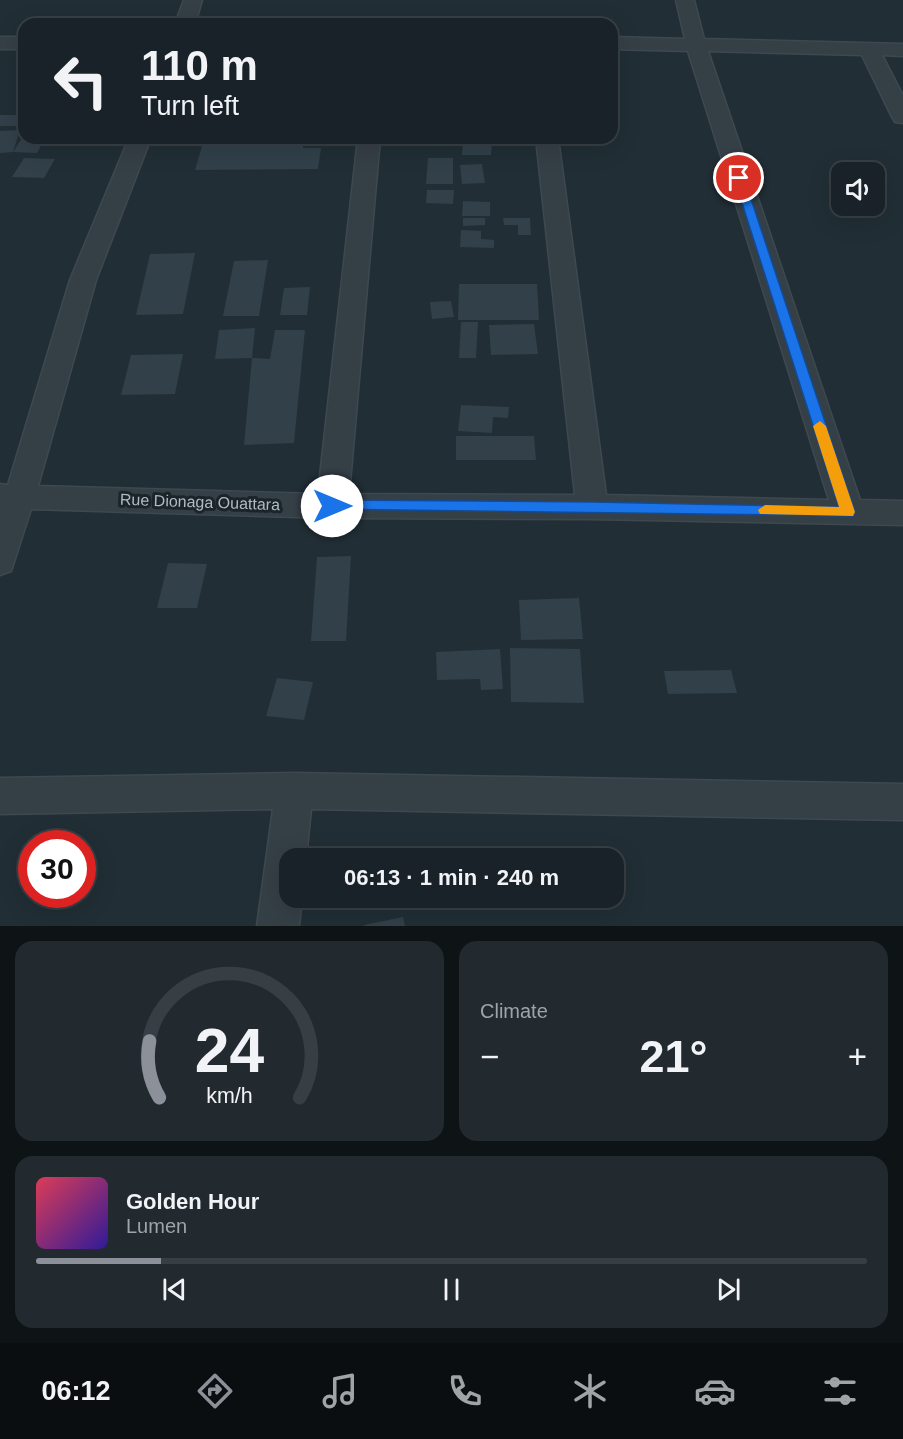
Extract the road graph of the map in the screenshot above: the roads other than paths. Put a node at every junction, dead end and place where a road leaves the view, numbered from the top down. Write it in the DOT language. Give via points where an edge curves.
graph roads {
  1 [pos="193,0"];
  2 [pos="685,0"];
  3 [pos="187,18"];
  4 [pos="0,43"];
  5 [pos="18,43"];
  6 [pos="618,43"];
  7 [pos="696,45"];
  8 [pos="903,50"];
  9 [pos="870,51"];
  10 [pos="903,117"];
  11 [pos="138,144"];
  12 [pos="368,144"];
  13 [pos="548,144"];
  14 [pos="9,496"];
  15 [pos="332,506"];
  16 [pos="592,507"];
  17 [pos="848,512"];
  18 [pos="903,513"];
  19 [pos="0,562"];
  20 [pos="294,791"];
  21 [pos="0,796"];
  22 [pos="903,802"];
  23 [pos="278,926"];
  1 -- 3 [label="street"];
  2 -- 7 [label="street"];
  4 -- 5 [label="street"];
  6 -- 7 [label="street"];
  7 -- 9 [label="street"];
  7 -- 17 [label="street"];
  8 -- 9 [label="street"];
  9 -- 10 [label="street"];
  11 -- 14 [label="street" via="82,280"];
  12 -- 15 [label="street"];
  13 -- 16 [label="street"];
  14 -- 15 [label="street, Rue Dionaga Ouattara"];
  14 -- 19 [label="street"];
  15 -- 16 [label="street, Rue Dionaga Ouattara"];
  16 -- 17 [label="street, Rue Dionaga Ouattara"];
  17 -- 18 [label="street, Rue Dionaga Ouattara"];
  20 -- 21 [label="street"];
  20 -- 22 [label="street"];
  20 -- 23 [label="street"];
}
